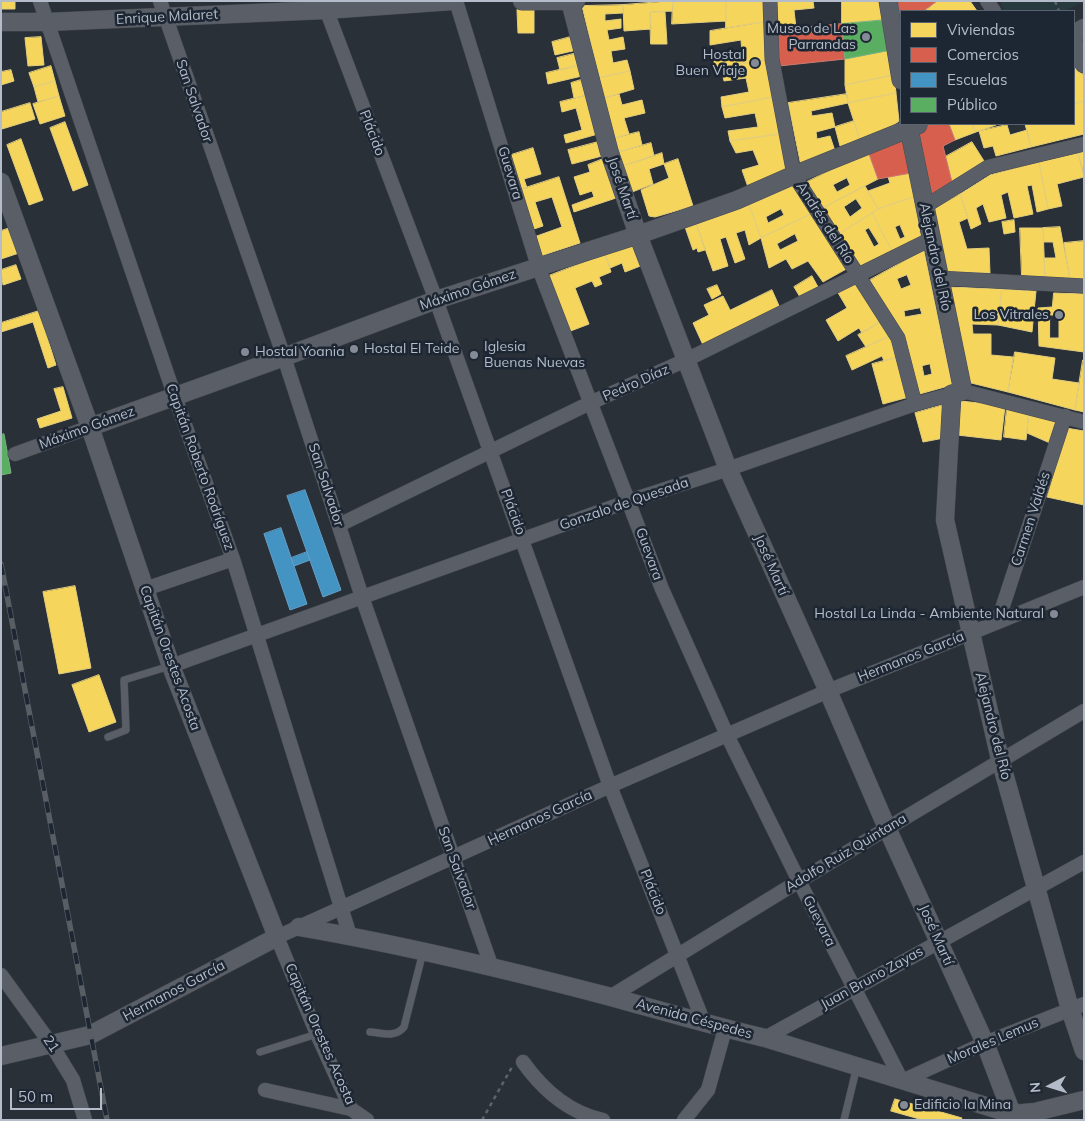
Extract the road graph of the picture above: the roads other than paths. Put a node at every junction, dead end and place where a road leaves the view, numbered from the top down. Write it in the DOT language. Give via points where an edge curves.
graph roads {
  1 [pos="40,1"];
  2 [pos="452,1"];
  3 [pos="456,1"];
  4 [pos="522,1"];
  5 [pos="570,1"];
  6 [pos="576,1"];
  7 [pos="770,1"];
  8 [pos="888,1"];
  9 [pos="324,5"];
  10 [pos="162,9"];
  11 [pos="1,22"];
  12 [pos="47,22"];
  13 [pos="1075,46"];
  14 [pos="1084,64"];
  15 [pos="900,74"];
  16 [pos="912,125"];
  17 [pos="1084,144"];
  18 [pos="794,175"];
  19 [pos="1,182"];
  20 [pos="924,207"];
  21 [pos="638,235"];
  22 [pos="931,239"];
  23 [pos="538,266"];
  24 [pos="858,275"];
  25 [pos="939,278"];
  26 [pos="1084,286"];
  27 [pos="436,300"];
  28 [pos="284,357"];
  29 [pos="686,360"];
  30 [pos="957,392"];
  31 [pos="175,397"];
  32 [pos="590,403"];
  33 [pos="915,404"];
  34 [pos="1065,416"];
  35 [pos="1084,422"];
  36 [pos="90,428"];
  37 [pos="491,452"];
  38 [pos="15,454"];
  39 [pos="728,469"];
  40 [pos="629,501"];
  41 [pos="339,524"];
  42 [pos="523,540"];
  43 [pos="233,559"];
  44 [pos="1084,587"];
  45 [pos="145,589"];
  46 [pos="362,597"];
  47 [pos="998,621"];
  48 [pos="970,632"];
  49 [pos="257,635"];
  50 [pos="171,666"];
  51 [pos="828,691"];
  52 [pos="1084,711"];
  53 [pos="727,735"];
  54 [pos="108,737"];
  55 [pos="1000,759"];
  56 [pos="610,786"];
  57 [pos="887,828"];
  58 [pos="453,858"];
  59 [pos="1084,862"];
  60 [pos="799,881"];
  61 [pos="1037,887"];
  62 [pos="341,907"];
  63 [pos="299,927"];
  64 [pos="350,936"];
  65 [pos="277,937"];
  66 [pos="939,941"];
  67 [pos="423,952"];
  68 [pos="678,956"];
  69 [pos="492,968"];
  70 [pos="1,975"];
  71 [pos="854,988"];
  72 [pos="610,997"];
  73 [pos="1077,1007"];
  74 [pos="704,1023"];
  75 [pos="725,1029"];
  76 [pos="370,1032"];
  77 [pos="317,1034"];
  78 [pos="765,1038"];
  79 [pos="985,1043"];
  80 [pos="51,1044"];
  81 [pos="1084,1051"];
  82 [pos="260,1052"];
  83 [pos="1,1056"];
  84 [pos="523,1062"];
  85 [pos="857,1066"];
  86 [pos="902,1081"];
  87 [pos="265,1090"];
  88 [pos="1084,1100"];
  89 [pos="351,1108"];
  90 [pos="1012,1114"];
  91 [pos="85,1120"];
  92 [pos="367,1120"];
  93 [pos="603,1120"];
  94 [pos="684,1120"];
  95 [pos="844,1120"];
  1 -- 12 [label="street, Capitán Roberto Rodríguez"];
  2 -- 9 [label="street, Enrique Malaret"];
  3 -- 23 [label="street, Guevara"];
  4 -- 5 [label="street"];
  5 -- 6 [label="street"];
  5 -- 21 [label="street, José Martí" via="609,151"];
  7 -- 18 [label="street, Andrés del Río" via="772,60"];
  8 -- 15 [label="street"];
  9 -- 10 [label="street, Enrique Malaret"];
  9 -- 27 [label="street, Plácido"];
  10 -- 12 [label="street, Enrique Malaret"];
  10 -- 28 [label="street, San Salvador"];
  11 -- 12 [label="street, Enrique Malaret"];
  12 -- 31 [label="street, Capitán Roberto Rodríguez"];
  13 -- 14 [label="street"];
  16 -- 18 [label="street, Máximo Gómez"];
  16 -- 20 [label="street, Alejandro del Río"];
  17 -- 20 [label="street" via="988,167"];
  18 -- 21 [label="street, Máximo Gómez" via="736,200"];
  18 -- 24 [label="street, Andrés del Río"];
  19 -- 36 [label="street, Capitán Orestes Acosta"];
  20 -- 22 [label="street, Alejandro del Río"];
  21 -- 23 [label="street, Máximo Gómez"];
  21 -- 29 [label="street, José Martí"];
  22 -- 24 [label="street, Pedro Díaz"];
  22 -- 25 [label="street, Alejandro del Río"];
  23 -- 27 [label="street, Máximo Gómez"];
  23 -- 32 [label="street, Guevara"];
  24 -- 29 [label="street, Pedro Díaz"];
  24 -- 33 [label="street, Andrés del Río" via="898,338"];
  25 -- 26 [label="street"];
  25 -- 30 [label="street, Alejandro del Río"];
  27 -- 28 [label="street, Máximo Gómez"];
  27 -- 37 [label="street, Plácido"];
  28 -- 31 [label="street, Máximo Gómez"];
  28 -- 41 [label="street, San Salvador"];
  29 -- 32 [label="street, Pedro Díaz"];
  29 -- 39 [label="street, José Martí"];
  30 -- 33 [label="street, Gonzalo de Quesada"];
  30 -- 34 [label="street, Gonzalo de Quesada"];
  30 -- 48 [label="street, Alejandro del Río" via="944,520"];
  31 -- 36 [label="street, Máximo Gómez"];
  31 -- 43 [label="street, Capitán Roberto Rodríguez"];
  32 -- 37 [label="street, Pedro Díaz"];
  32 -- 40 [label="street, Guevara"];
  33 -- 39 [label="street, Gonzalo de Quesada"];
  34 -- 35 [label="street, Gonzalo de Quesada"];
  34 -- 47 [label="street, Carmen Valdés"];
  36 -- 38 [label="street, Máximo Gómez"];
  36 -- 45 [label="street, Capitán Orestes Acosta"];
  37 -- 41 [label="street, Pedro Díaz"];
  37 -- 42 [label="street, Plácido"];
  39 -- 40 [label="street, Gonzalo de Quesada"];
  39 -- 51 [label="street, José Martí"];
  40 -- 42 [label="street, Gonzalo de Quesada"];
  40 -- 53 [label="street, Guevara" via="662,589"];
  41 -- 46 [label="street, San Salvador"];
  42 -- 46 [label="street, Gonzalo de Quesada"];
  42 -- 56 [label="street, Plácido"];
  43 -- 45 [label="street"];
  43 -- 49 [label="street, Capitán Roberto Rodríguez"];
  44 -- 47 [label="street, Hermanos García"];
  45 -- 50 [label="street, Capitán Orestes Acosta"];
  46 -- 49 [label="street, Gonzalo de Quesada"];
  46 -- 58 [label="street, San Salvador"];
  47 -- 48 [label="street, Hermanos García"];
  48 -- 51 [label="street, Hermanos García"];
  48 -- 55 [label="street, Alejandro del Río"];
  49 -- 50 [label="street, Gonzalo de Quesada"];
  49 -- 62 [label="street, Capitán Roberto Rodríguez"];
  50 -- 54 [label="lane" via="124,680 126,730"];
  50 -- 65 [label="street, Capitán Orestes Acosta"];
  51 -- 53 [label="street, Hermanos García"];
  51 -- 57 [label="street, José Martí"];
  52 -- 55 [label="street, Adolfo Ruiz Quintana"];
  53 -- 56 [label="street, Hermanos García"];
  53 -- 60 [label="street, Guevara"];
  55 -- 57 [label="street, Adolfo Ruiz Quintana"];
  55 -- 61 [label="street, Alejandro del Río"];
  56 -- 58 [label="street, Hermanos García"];
  56 -- 68 [label="street, Plácido"];
  57 -- 60 [label="street, Adolfo Ruiz Quintana"];
  57 -- 66 [label="street, José Martí"];
  58 -- 62 [label="street, Hermanos García"];
  58 -- 69 [label="street, San Salvador"];
  59 -- 61 [label="street, Juan Bruno Zayas"];
  60 -- 68 [label="street, Adolfo Ruiz Quintana"];
  60 -- 71 [label="street, Guevara"];
  61 -- 66 [label="street, Juan Bruno Zayas"];
  61 -- 73 [label="street, Alejandro del Río"];
  62 -- 63 [label="street, Hermanos García"];
  62 -- 64 [label="street, Capitán Roberto Rodríguez"];
  63 -- 64 [label="street, Avenida Céspedes"];
  63 -- 65 [label="street, Hermanos García"];
  64 -- 67 [label="street, Avenida Céspedes"];
  65 -- 77 [label="street, Capitán Orestes Acosta"];
  65 -- 80 [label="street, Hermanos García" via="90,1035"];
  66 -- 71 [label="street, Juan Bruno Zayas"];
  66 -- 79 [label="street, José Martí"];
  67 -- 69 [label="street, Avenida Céspedes"];
  67 -- 76 [label="lane" via="404,1027 392,1035"];
  68 -- 72 [label="street, Adolfo Ruiz Quintana"];
  68 -- 74 [label="street, Plácido"];
  69 -- 72 [label="street, Avenida Céspedes"];
  70 -- 80 [label="street, 21"];
  71 -- 78 [label="street, Juan Bruno Zayas"];
  71 -- 86 [label="street, Guevara"];
  72 -- 74 [label="street, Avenida Céspedes"];
  73 -- 79 [label="street, Morales Lemus"];
  73 -- 81 [label="street, Alejandro del Río"];
  74 -- 75 [label="street, Avenida Céspedes"];
  75 -- 78 [label="street, Avenida Céspedes"];
  75 -- 94 [label="street" via="708,1090"];
  77 -- 82 [label="lane"];
  77 -- 89 [label="street, Capitán Orestes Acosta"];
  78 -- 85 [label="street, Avenida Céspedes"];
  79 -- 86 [label="street, Morales Lemus"];
  79 -- 90 [label="street, José Martí"];
  80 -- 83 [label="street, Hermanos García"];
  80 -- 91 [label="street, 21" via="73,1080"];
  84 -- 93 [label="street" via="536,1080 554,1096 586,1116"];
  85 -- 86 [label="street, Avenida Céspedes"];
  85 -- 95 [label="lane"];
  86 -- 90 [label="street, Avenida Céspedes"];
  87 -- 89 [label="street"];
  88 -- 90 [label="street, Avenida Céspedes"];
  89 -- 92 [label="street, Capitán Orestes Acosta"];
}
